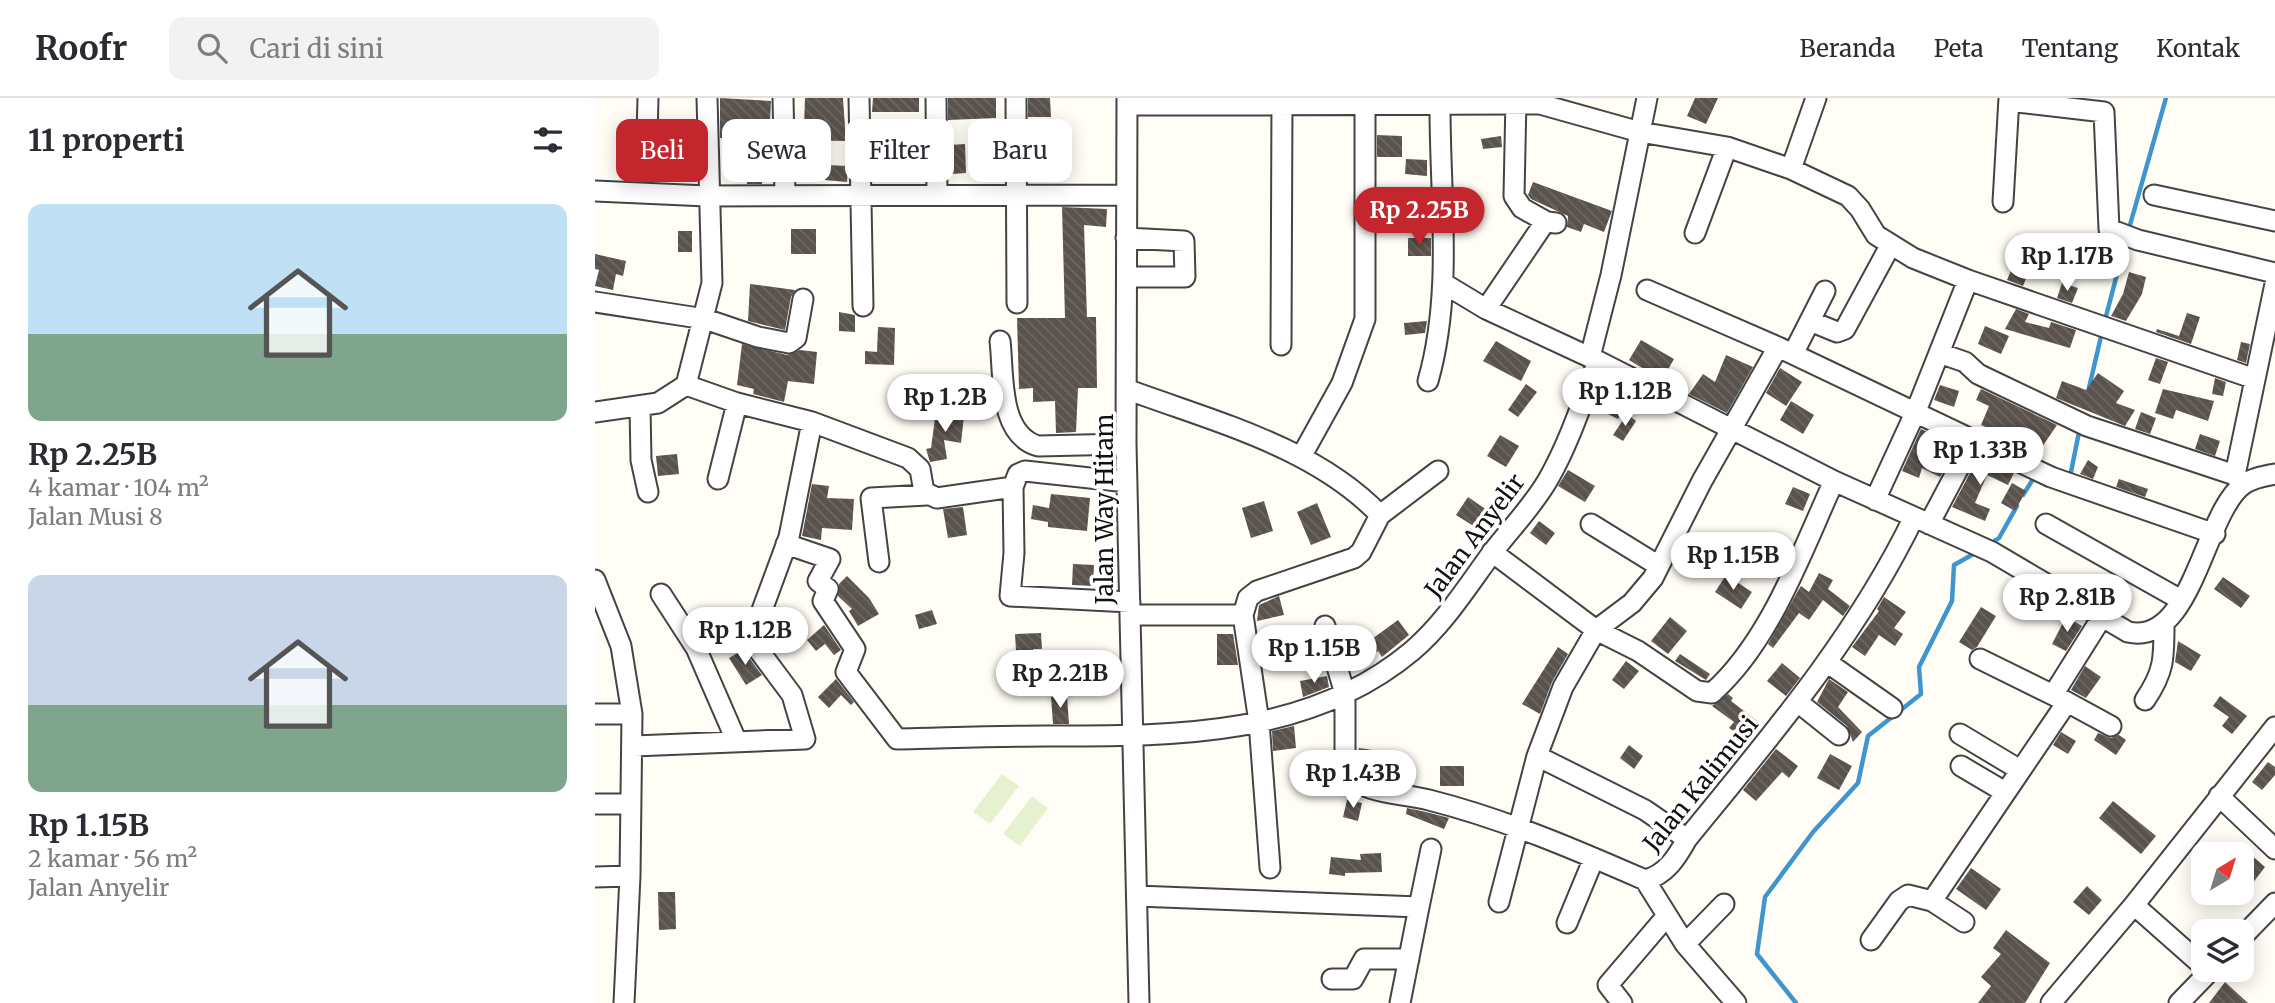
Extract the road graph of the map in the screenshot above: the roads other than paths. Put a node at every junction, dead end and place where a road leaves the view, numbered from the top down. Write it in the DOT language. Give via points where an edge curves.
graph roads {
  1 [pos="648,98"];
  2 [pos="707,98"];
  3 [pos="783,98"];
  4 [pos="859,98"];
  5 [pos="936,98"];
  6 [pos="1016,98"];
  7 [pos="1647,98"];
  8 [pos="1816,98"];
  9 [pos="1282,100"];
  10 [pos="1440,100"];
  11 [pos="1516,100"];
  12 [pos="2009,100"];
  13 [pos="1160,101"];
  14 [pos="1127,102"];
  15 [pos="1365,102"];
  16 [pos="1560,103"];
  17 [pos="647,119"];
  18 [pos="1640,132"];
  19 [pos="1727,147"];
  20 [pos="1791,169"];
  21 [pos="595,191"];
  22 [pos="937,193"];
  23 [pos="860,194"];
  24 [pos="1017,194"];
  25 [pos="785,195"];
  26 [pos="1125,195"];
  27 [pos="2154,195"];
  28 [pos="707,197"];
  29 [pos="2003,202"];
  30 [pos="2275,221"];
  31 [pos="1695,233"];
  32 [pos="1126,239"];
  33 [pos="1890,246"];
  34 [pos="2275,273"];
  35 [pos="1126,277"];
  36 [pos="1968,280"];
  37 [pos="1443,284"];
  38 [pos="2275,284"];
  39 [pos="1647,290"];
  40 [pos="1825,291"];
  41 [pos="803,299"];
  42 [pos="595,302"];
  43 [pos="1017,303"];
  44 [pos="863,306"];
  45 [pos="1486,309"];
  46 [pos="705,320"];
  47 [pos="1810,321"];
  48 [pos="1000,341"];
  49 [pos="1281,345"];
  50 [pos="1785,350"];
  51 [pos="1939,353"];
  52 [pos="1594,359"];
  53 [pos="2255,379"];
  54 [pos="1428,381"];
  55 [pos="686,385"];
  56 [pos="1129,390"];
  57 [pos="737,403"];
  58 [pos="640,407"];
  59 [pos="1916,411"];
  60 [pos="595,412"];
  61 [pos="812,422"];
  62 [pos="1731,429"];
  63 [pos="1974,439"];
  64 [pos="1126,443"];
  65 [pos="1301,457"];
  66 [pos="1438,471"];
  67 [pos="2274,476"];
  68 [pos="719,479"];
  69 [pos="2239,480"];
  70 [pos="1834,481"];
  71 [pos="1127,482"];
  72 [pos="1013,487"];
  73 [pos="648,492"];
  74 [pos="927,495"];
  75 [pos="1875,500"];
  76 [pos="1380,515"];
  77 [pos="1922,520"];
  78 [pos="1591,524"];
  79 [pos="2046,524"];
  80 [pos="2215,534"];
  81 [pos="784,549"];
  82 [pos="1492,552"];
  83 [pos="879,562"];
  84 [pos="1659,566"];
  85 [pos="595,580"];
  86 [pos="661,594"];
  87 [pos="2181,600"];
  88 [pos="1130,608"];
  89 [pos="602,613"];
  90 [pos="1244,615"];
  91 [pos="2102,617"];
  92 [pos="1325,626"];
  93 [pos="2164,626"];
  94 [pos="1596,630"];
  95 [pos="1980,659"];
  96 [pos="1828,663"];
  97 [pos="1345,694"];
  98 [pos="2060,699"];
  99 [pos="2145,700"];
  100 [pos="1799,703"];
  101 [pos="1892,708"];
  102 [pos="595,713"];
  103 [pos="632,714"];
  104 [pos="1259,723"];
  105 [pos="2111,726"];
  106 [pos="2275,727"];
  107 [pos="1960,734"];
  108 [pos="1839,735"];
  109 [pos="1131,736"];
  110 [pos="736,740"];
  111 [pos="634,746"];
  112 [pos="1537,756"];
  113 [pos="1961,766"];
  114 [pos="2020,770"];
  115 [pos="2005,792"];
  116 [pos="2219,796"];
  117 [pos="595,804"];
  118 [pos="631,804"];
  119 [pos="1517,826"];
  120 [pos="1687,839"];
  121 [pos="1431,849"];
  122 [pos="2275,849"];
  123 [pos="1594,858"];
  124 [pos="1270,868"];
  125 [pos="631,876"];
  126 [pos="595,877"];
  127 [pos="1645,880"];
  128 [pos="1137,896"];
  129 [pos="1932,901"];
  130 [pos="1499,902"];
  131 [pos="2275,903"];
  132 [pos="1724,904"];
  133 [pos="2134,905"];
  134 [pos="1419,908"];
  135 [pos="1666,916"];
  136 [pos="1964,922"];
  137 [pos="1567,923"];
  138 [pos="2254,925"];
  139 [pos="1871,940"];
  140 [pos="1685,944"];
  141 [pos="2191,954"];
  142 [pos="1409,959"];
  143 [pos="1332,979"];
  144 [pos="2197,982"];
  145 [pos="624,1003"];
  146 [pos="1139,1003"];
  147 [pos="1400,1003"];
  148 [pos="1622,1003"];
  149 [pos="1736,1003"];
  150 [pos="2051,1003"];
  151 [pos="2179,1003"];
  1 -- 17 [label="street"];
  2 -- 28 [label="street"];
  3 -- 25 [label="street"];
  4 -- 23 [label="street"];
  5 -- 22 [label="street"];
  6 -- 24 [label="street"];
  7 -- 18 [label="street, Jalan Anyelir"];
  8 -- 20 [label="street"];
  9 -- 13 [label="street"];
  9 -- 15 [label="street"];
  9 -- 49 [label="street"];
  10 -- 11 [label="street"];
  10 -- 15 [label="street"];
  10 -- 37 [label="street"];
  11 -- 16 [label="street"];
  11 -- 45 [label="street" via="1514,196 1523,208 1551,222"];
  12 -- 29 [label="street"];
  12 -- 34 [label="street" via="2104,113 2109,229"];
  13 -- 14 [label="street"];
  14 -- 26 [label="street, Jalan Way Hitam"];
  15 -- 65 [label="street" via="1365,319 1342,383"];
  16 -- 18 [label="street"];
  18 -- 19 [label="street"];
  18 -- 52 [label="street, Jalan Anyelir"];
  19 -- 20 [label="street"];
  19 -- 31 [label="street"];
  20 -- 33 [label="street" via="1848,196 1873,232"];
  21 -- 28 [label="street"];
  22 -- 23 [label="street"];
  22 -- 24 [label="street"];
  23 -- 25 [label="street"];
  23 -- 44 [label="street"];
  24 -- 26 [label="street"];
  24 -- 43 [label="street"];
  25 -- 28 [label="street"];
  26 -- 32 [label="street, Jalan Way Hitam"];
  27 -- 30 [label="street"];
  28 -- 46 [label="street" via="713,270"];
  32 -- 35 [label="street, Jalan Way Hitam"];
  32 -- 35 [label="street" via="1184,241 1185,277"];
  33 -- 36 [label="street"];
  33 -- 47 [label="street" via="1845,329 1837,332"];
  35 -- 56 [label="street, Jalan Way Hitam"];
  36 -- 51 [label="street"];
  36 -- 53 [label="street"];
  37 -- 45 [label="street"];
  37 -- 54 [label="street" via="1436,353"];
  38 -- 53 [label="street"];
  39 -- 50 [label="street"];
  40 -- 47 [label="street"];
  41 -- 46 [label="street" via="796,338 791,343"];
  42 -- 46 [label="street"];
  45 -- 52 [label="street"];
  46 -- 55 [label="street"];
  47 -- 50 [label="street"];
  48 -- 64 [label="street" via="1009,421 1028,442 1038,446"];
  50 -- 59 [label="street"];
  50 -- 62 [label="street"];
  51 -- 59 [label="street"];
  51 -- 69 [label="street" via="2083,424"];
  52 -- 62 [label="street"];
  52 -- 82 [label="street, Jalan Anyelir" via="1549,478"];
  53 -- 69 [label="street"];
  55 -- 57 [label="street"];
  55 -- 58 [label="street" via="658,403"];
  56 -- 64 [label="street, Jalan Way Hitam"];
  56 -- 65 [label="street"];
  57 -- 61 [label="street"];
  57 -- 68 [label="street"];
  58 -- 60 [label="street"];
  58 -- 73 [label="street" via="641,460"];
  59 -- 63 [label="street"];
  59 -- 75 [label="street"];
  61 -- 74 [label="street" via="914,461"];
  61 -- 81 [label="street"];
  62 -- 70 [label="street"];
  62 -- 84 [label="street"];
  63 -- 77 [label="street, Jalan Kalimusi"];
  63 -- 80 [label="street" via="2051,477"];
  64 -- 71 [label="street, Jalan Way Hitam"];
  65 -- 76 [label="street" via="1342,481"];
  66 -- 76 [label="street"];
  67 -- 69 [label="street"];
  69 -- 80 [label="street"];
  70 -- 75 [label="street"];
  70 -- 94 [label="street" via="1772,613 1712,693 1697,691"];
  71 -- 72 [label="street" via="1025,471 1018,474"];
  71 -- 88 [label="street, Jalan Way Hitam"];
  72 -- 74 [label="street" via="937,498"];
  72 -- 88 [label="street" via="1010,596"];
  74 -- 83 [label="street" via="871,498"];
  75 -- 77 [label="street"];
  76 -- 90 [label="street" via="1357,556 1342,565 1254,592"];
  77 -- 91 [label="street" via="1985,549"];
  77 -- 96 [label="street, Jalan Kalimusi"];
  78 -- 84 [label="street"];
  79 -- 87 [label="street"];
  80 -- 87 [label="street"];
  81 -- 109 [label="street, Jalan Anyelir" via="830,559 818,581 828,590 823,601 855,649 846,672 897,739"];
  81 -- 110 [label="street" via="751,640 792,695 805,739"];
  82 -- 94 [label="street"];
  82 -- 97 [label="street, Jalan Anyelir" via="1447,614 1413,650"];
  84 -- 94 [label="street" via="1644,590"];
  85 -- 89 [label="street"];
  86 -- 110 [label="street" via="696,648"];
  87 -- 93 [label="street"];
  88 -- 90 [label="street"];
  88 -- 109 [label="street, Jalan Way Hitam"];
  89 -- 103 [label="street" via="621,646"];
  90 -- 104 [label="street"];
  91 -- 93 [label="street" via="2139,635"];
  91 -- 98 [label="street"];
  92 -- 97 [label="street, Jalan Kalimusi"];
  93 -- 99 [label="street" via="2164,663"];
  94 -- 112 [label="street" via="1548,719"];
  95 -- 98 [label="street"];
  96 -- 100 [label="street, Jalan Kalimusi"];
  96 -- 101 [label="street"];
  97 -- 104 [label="street, Jalan Anyelir"];
  97 -- 119 [label="street, Jalan Kalimusi" via="1344,763 1356,782"];
  98 -- 105 [label="street"];
  98 -- 114 [label="street"];
  100 -- 108 [label="street"];
  100 -- 120 [label="street, Jalan Kalimusi"];
  102 -- 103 [label="street"];
  103 -- 111 [label="street"];
  104 -- 109 [label="street, Jalan Anyelir" via="1216,731"];
  104 -- 124 [label="street"];
  106 -- 116 [label="street"];
  107 -- 114 [label="street"];
  109 -- 128 [label="street, Jalan Way Hitam"];
  110 -- 111 [label="street"];
  111 -- 118 [label="street"];
  112 -- 119 [label="street"];
  112 -- 120 [label="street" via="1645,810"];
  113 -- 115 [label="street"];
  114 -- 115 [label="street"];
  115 -- 129 [label="street"];
  116 -- 122 [label="street"];
  116 -- 133 [label="street"];
  117 -- 118 [label="street"];
  118 -- 125 [label="street"];
  119 -- 123 [label="street, Jalan Kalimusi"];
  119 -- 130 [label="street"];
  120 -- 127 [label="street, Jalan Kalimusi" via="1661,874"];
  121 -- 134 [label="street"];
  123 -- 127 [label="street, Jalan Kalimusi"];
  123 -- 137 [label="street"];
  125 -- 126 [label="street"];
  125 -- 145 [label="street"];
  127 -- 135 [label="street"];
  128 -- 134 [label="street"];
  128 -- 146 [label="street, Jalan Way Hitam"];
  129 -- 136 [label="street"];
  129 -- 139 [label="street" via="1902,897"];
  131 -- 138 [label="street"];
  132 -- 140 [label="street"];
  133 -- 141 [label="street"];
  133 -- 150 [label="street"];
  134 -- 142 [label="street"];
  135 -- 140 [label="street"];
  135 -- 148 [label="street" via="1608,985"];
  140 -- 149 [label="street"];
  142 -- 143 [label="street" via="1364,959 1353,979"];
  142 -- 147 [label="street"];
  144 -- 151 [label="street"];
}
